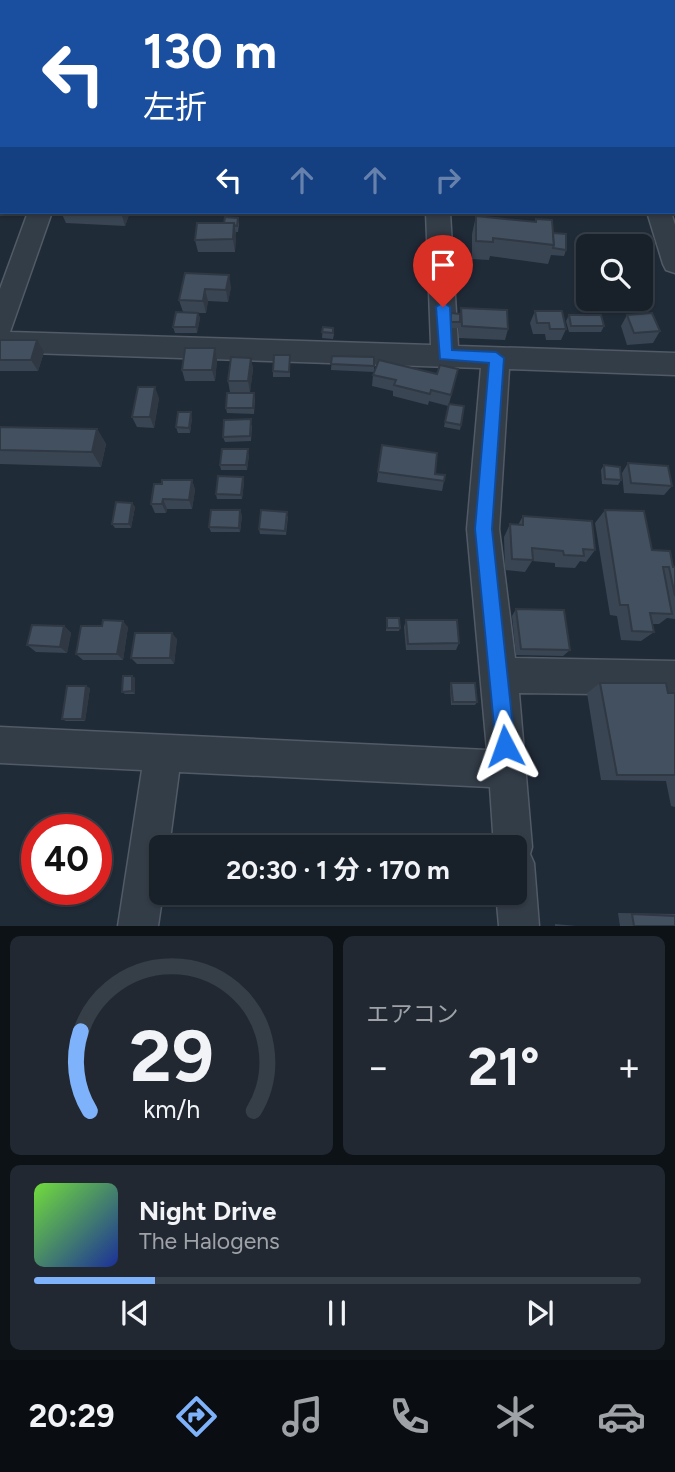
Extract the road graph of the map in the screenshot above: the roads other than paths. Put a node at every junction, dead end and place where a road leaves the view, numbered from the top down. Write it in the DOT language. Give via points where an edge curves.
graph roads {
  1 [pos="39,214"];
  2 [pos="438,214"];
  3 [pos="660,214"];
  4 [pos="675,264"];
  5 [pos="0,325"];
  6 [pos="0,342"];
  7 [pos="445,355"];
  8 [pos="496,358"];
  9 [pos="675,364"];
  10 [pos="500,675"];
  11 [pos="675,678"];
  12 [pos="0,745"];
  13 [pos="163,751"];
  14 [pos="507,769"];
  15 [pos="512,835"];
  16 [pos="517,905"];
  17 [pos="138,926"];
  18 [pos="519,926"];
  1 -- 5 [label="street"];
  2 -- 7 [label="street"];
  3 -- 4 [label="street"];
  6 -- 7 [label="street"];
  7 -- 8 [label="street"];
  8 -- 9 [label="street"];
  8 -- 10 [label="street" via="484,529"];
  10 -- 11 [label="street"];
  10 -- 14 [label="street"];
  12 -- 13 [label="street"];
  13 -- 14 [label="street"];
  13 -- 17 [label="street"];
  14 -- 15 [label="street"];
  16 -- 18 [label="street"];
}
